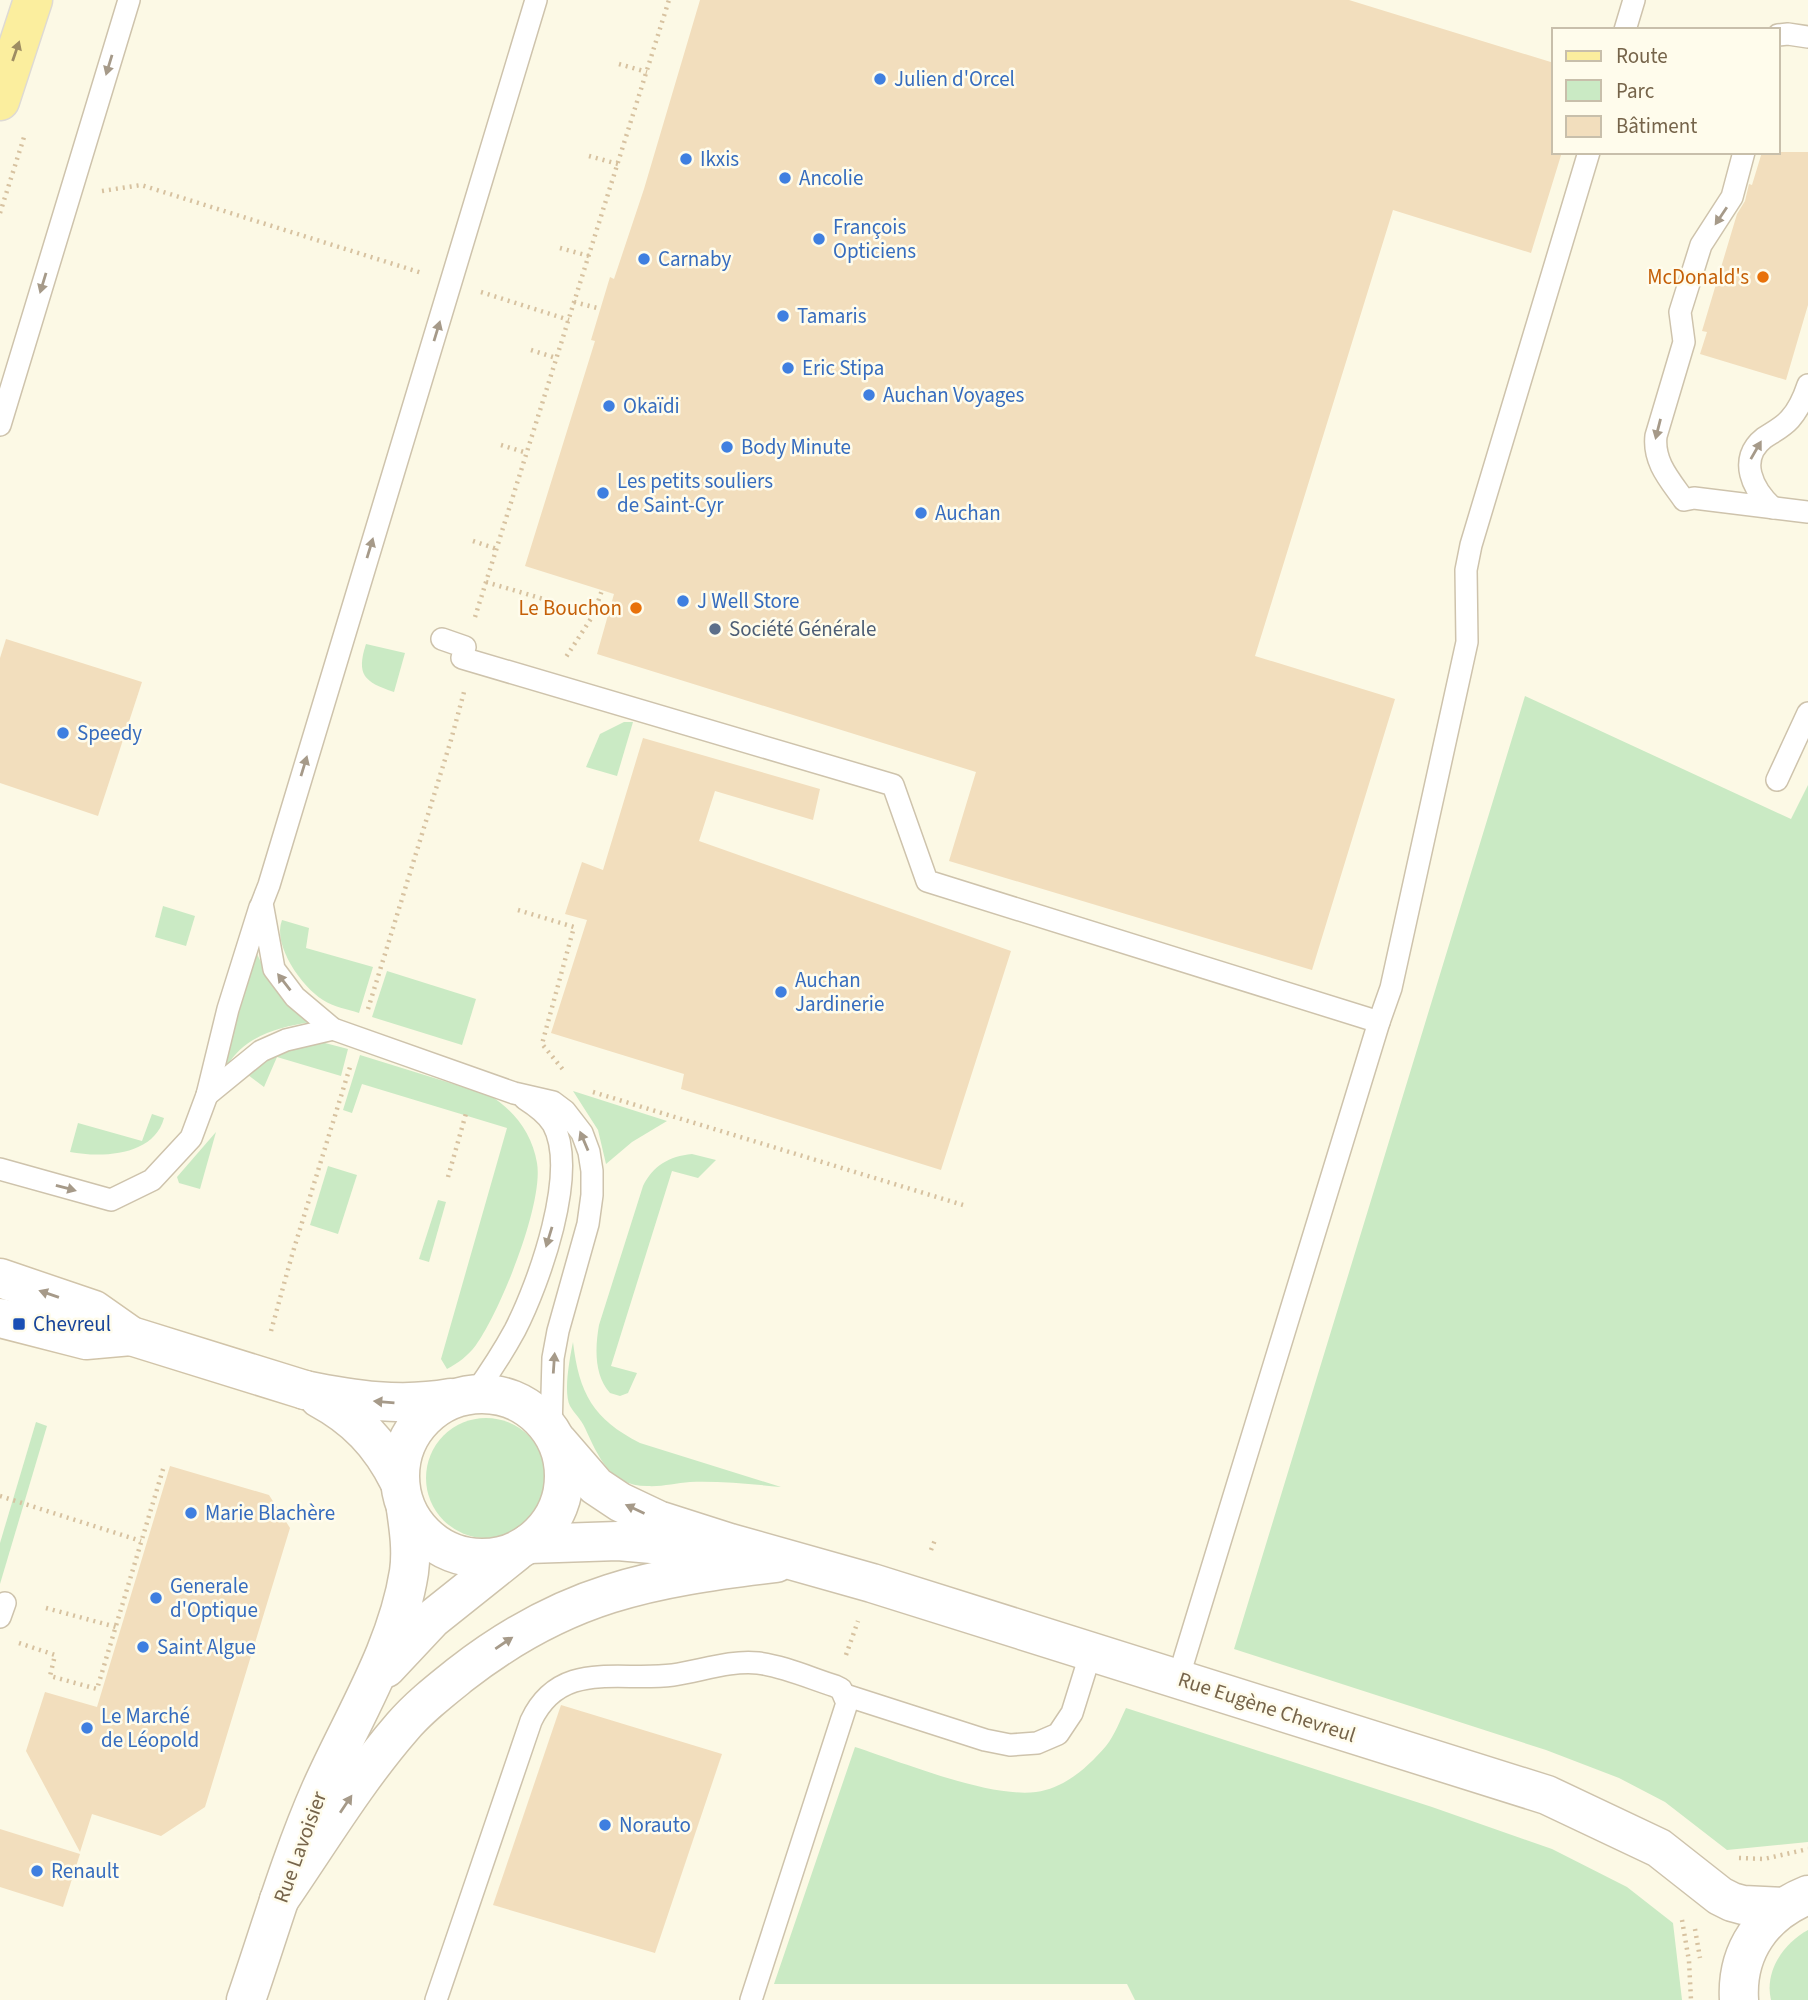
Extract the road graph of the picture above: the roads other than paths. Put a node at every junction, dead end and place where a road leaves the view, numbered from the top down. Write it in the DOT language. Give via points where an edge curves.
graph roads {
  1 [pos="33,0"];
  2 [pos="129,0"];
  3 [pos="536,0"];
  4 [pos="1634,0"];
  5 [pos="1626,28"];
  6 [pos="1780,35"];
  7 [pos="1808,37"];
  8 [pos="0,101"];
  9 [pos="1588,154"];
  10 [pos="1743,154"];
  11 [pos="1808,385"];
  12 [pos="0,425"];
  13 [pos="1773,509"];
  14 [pos="1808,512"];
  15 [pos="442,639"];
  16 [pos="1808,713"];
  17 [pos="1777,780"];
  18 [pos="262,903"];
  19 [pos="1379,1022"];
  20 [pos="333,1029"];
  21 [pos="514,1093"];
  22 [pos="207,1095"];
  23 [pos="0,1169"];
  24 [pos="0,1278"];
  25 [pos="0,1318"];
  26 [pos="131,1336"];
  27 [pos="305,1391"];
  28 [pos="463,1396"];
  29 [pos="554,1436"];
  30 [pos="402,1495"];
  31 [pos="522,1548"];
  32 [pos="793,1561"];
  33 [pos="1091,1652"];
  34 [pos="1178,1679"];
  35 [pos="840,1690"];
  36 [pos="366,1698"];
  37 [pos="1720,1896"];
  38 [pos="279,1900"];
  39 [pos="1796,1901"];
  40 [pos="1739,1985"];
  41 [pos="246,2000"];
  42 [pos="436,2000"];
  43 [pos="751,2000"];
  8 -- 1 [label="main road, one-way"];
  2 -- 12 [label="lane, one-way"];
  18 -- 3 [label="lane, one-way"];
  4 -- 5 [label="lane"];
  6 -- 7 [label="lane"];
  9 -- 19 [label="lane" via="1471,545 1466,570 1467,642 1391,988"];
  10 -- 13 [label="lane, one-way" via="1732,197 1701,245 1680,312 1684,342 1654,447 1657,460 1684,500"];
  13 -- 11 [label="lane, one-way" via="1754,486 1751,457 1762,439 1797,411"];
  13 -- 14 [label="lane"];
  15 -- 19 [label="lane" via="465,647 462,659 893,786 927,881"];
  16 -- 17 [label="lane"];
  20 -- 18 [label="lane, one-way" via="295,997 274,969"];
  18 -- 22 [label="lane"];
  19 -- 34 [label="lane"];
  20 -- 21 [label="lane"];
  20 -- 22 [label="lane" via="261,1051"];
  21 -- 28 [label="lane, one-way" via="537,1106 554,1127 560,1145 560,1196 516,1327 501,1354"];
  29 -- 21 [label="lane, one-way" via="554,1358 588,1224 592,1171 582,1133 565,1111 553,1102"];
  23 -- 22 [label="lane, one-way" via="111,1200 152,1180 191,1138"];
  26 -- 24 [label="street, one-way" via="94,1310"];
  25 -- 26 [label="street" via="86,1340"];
  26 -- 27 [label="street"];
  28 -- 27 [label="street, one-way" via="397,1403"];
  27 -- 30 [label="street" via="360,1426 388,1458"];
  28 -- 29 [label="street" via="498,1394 520,1402 542,1419"];
  28 -- 30 [label="street" via="431,1410 415,1427 402,1452"];
  29 -- 31 [label="street" via="564,1469 562,1496 553,1519"];
  32 -- 29 [label="street, Rue Eugène Chevreul, one-way" via="658,1520 620,1502 596,1486"];
  30 -- 31 [label="street" via="422,1533 444,1550 468,1558 493,1558"];
  30 -- 36 [label="street, Rue Lavoisier" via="410,1541 409,1573"];
  31 -- 32 [label="street, Rue Eugène Chevreul" via="618,1541"];
  31 -- 36 [label="street, Rue Lavoisier" via="432,1619 388,1666"];
  32 -- 33 [label="street, Rue Eugène Chevreul"];
  38 -- 32 [label="street, one-way" via="404,1725 508,1640 614,1590 658,1579"];
  33 -- 34 [label="street, Rue Eugène Chevreul"];
  33 -- 35 [label="lane" via="1072,1713 1058,1734 1037,1743 1010,1745 985,1740"];
  34 -- 37 [label="street, Rue Eugène Chevreul" via="1547,1795 1659,1848"];
  35 -- 42 [label="lane" via="760,1663 744,1662 674,1675 588,1677 568,1683 542,1701 531,1721"];
  35 -- 43 [label="lane" via="847,1703"];
  36 -- 38 [label="street, Rue Lavoisier" via="321,1788"];
  37 -- 39 [label="street, Rue Eugène Chevreul" via="1742,1905"];
  37 -- 40 [label="street, Rue Eugène Chevreul" via="1731,1916"];
  38 -- 41 [label="street, Rue Lavoisier"];
  39 -- 40 [label="street" via="1760,1928 1751,1941"];
}
